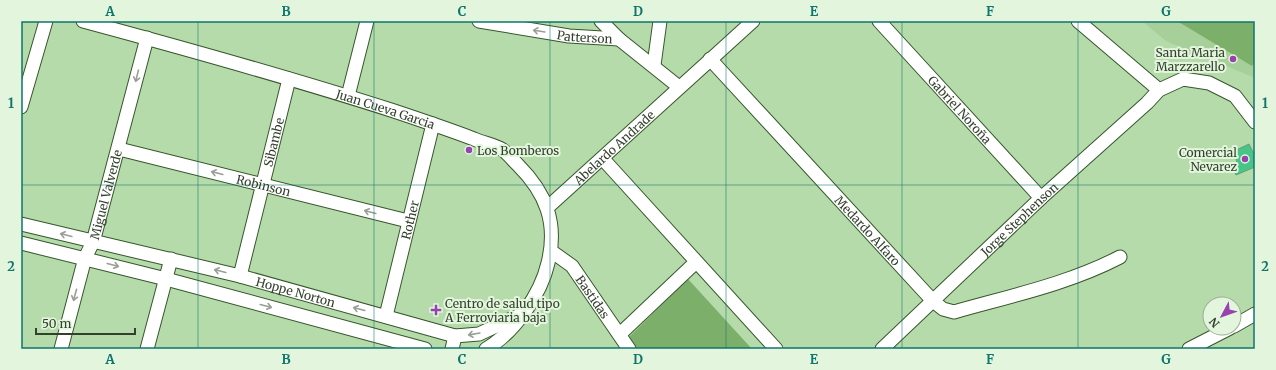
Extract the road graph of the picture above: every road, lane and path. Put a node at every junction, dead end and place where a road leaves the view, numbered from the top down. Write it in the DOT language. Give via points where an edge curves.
graph roads {
  1 [pos="46,21"];
  2 [pos="83,21"];
  3 [pos="368,21"];
  4 [pos="479,21"];
  5 [pos="601,21"];
  6 [pos="660,21"];
  7 [pos="753,21"];
  8 [pos="879,21"];
  9 [pos="1078,21"];
  10 [pos="147,38"];
  11 [pos="620,39"];
  12 [pos="710,59"];
  13 [pos="654,65"];
  14 [pos="289,79"];
  15 [pos="679,87"];
  16 [pos="1159,90"];
  17 [pos="348,96"];
  18 [pos="21,106"];
  19 [pos="1255,122"];
  20 [pos="433,124"];
  21 [pos="118,149"];
  22 [pos="603,159"];
  23 [pos="263,184"];
  24 [pos="1041,198"];
  25 [pos="548,207"];
  26 [pos="408,222"];
  27 [pos="21,224"];
  28 [pos="21,242"];
  29 [pos="93,242"];
  30 [pos="551,251"];
  31 [pos="1120,257"];
  32 [pos="85,258"];
  33 [pos="171,259"];
  34 [pos="696,262"];
  35 [pos="240,276"];
  36 [pos="166,279"];
  37 [pos="933,302"];
  38 [pos="1255,314"];
  39 [pos="386,316"];
  40 [pos="520,316"];
  41 [pos="1242,321"];
  42 [pos="492,329"];
  43 [pos="437,331"];
  44 [pos="620,334"];
  45 [pos="455,336"];
  46 [pos="1220,336"];
  47 [pos="1210,344"];
  48 [pos="502,345"];
  49 [pos="61,349"];
  50 [pos="147,349"];
  51 [pos="425,349"];
  52 [pos="431,349"];
  53 [pos="452,349"];
  54 [pos="486,349"];
  55 [pos="629,349"];
  56 [pos="776,349"];
  57 [pos="882,349"];
  58 [pos="1189,349"];
  1 -- 18 [label="street"];
  2 -- 10 [label="street, Juan Cueva Garcia"];
  3 -- 17 [label="street"];
  11 -- 4 [label="street, Patterson, one-way" via="569,36"];
  5 -- 11 [label="street"];
  6 -- 13 [label="street"];
  7 -- 12 [label="street, Abelardo Andrade"];
  8 -- 24 [label="street, Gabriel Noroña"];
  9 -- 16 [label="street"];
  10 -- 14 [label="street, Juan Cueva Garcia"];
  10 -- 21 [label="street, Miguel Valverde, one-way"];
  11 -- 13 [label="street"];
  12 -- 15 [label="street, Abelardo Andrade"];
  12 -- 37 [label="street, Medardo Alfaro"];
  13 -- 15 [label="street"];
  14 -- 17 [label="street, Juan Cueva Garcia"];
  14 -- 23 [label="street, Sibambe"];
  15 -- 22 [label="street, Abelardo Andrade"];
  16 -- 19 [label="street" via="1183,78 1209,83 1235,96"];
  16 -- 24 [label="street, Jorge Stephenson"];
  17 -- 20 [label="street, Juan Cueva Garcia"];
  20 -- 25 [label="street, Juan Cueva Garcia" via="502,150 533,180"];
  20 -- 26 [label="street, Rother"];
  23 -- 21 [label="street, Robinson, one-way"];
  21 -- 29 [label="street, Miguel Valverde"];
  22 -- 25 [label="street, Abelardo Andrade"];
  22 -- 34 [label="street"];
  26 -- 23 [label="street, Robinson, one-way"];
  23 -- 35 [label="street, Sibambe"];
  24 -- 37 [label="street, Jorge Stephenson"];
  25 -- 30 [label="street, Juan Cueva Garcia" via="552,229"];
  26 -- 39 [label="street, Rother"];
  29 -- 27 [label="street, Hoppe Norton, one-way"];
  28 -- 32 [label="street, Hoppe Norton"];
  29 -- 32 [label="street, Miguel Valverde"];
  29 -- 33 [label="street, Hoppe Norton"];
  30 -- 40 [label="street, Juan Cueva Garcia" via="545,275 535,297"];
  30 -- 44 [label="street, Bastidas" via="572,266"];
  31 -- 37 [label="street, Medardo Alfaro" via="1100,268 1061,282 954,312 942,309"];
  32 -- 36 [label="street, Hoppe Norton, one-way"];
  32 -- 49 [label="street, Miguel Valverde, one-way"];
  35 -- 33 [label="street, Hoppe Norton, one-way"];
  33 -- 36 [label="street"];
  34 -- 44 [label="street"];
  34 -- 56 [label="street"];
  39 -- 35 [label="street, Hoppe Norton, one-way"];
  36 -- 50 [label="street"];
  36 -- 51 [label="street, Hoppe Norton, one-way"];
  37 -- 57 [label="street, Jorge Stephenson"];
  38 -- 41 [label="street"];
  39 -- 43 [label="street, Hoppe Norton"];
  40 -- 42 [label="street, Hoppe Norton"];
  40 -- 48 [label="street"];
  42 -- 45 [label="street, Hoppe Norton, one-way" via="479,334"];
  42 -- 48 [label="street"];
  43 -- 45 [label="street, Hoppe Norton"];
  43 -- 52 [label="street"];
  44 -- 55 [label="street, Bastidas"];
  45 -- 53 [label="street"];
  46 -- 47 [label="street"];
  47 -- 58 [label="street"];
  48 -- 54 [label="street"];
}
